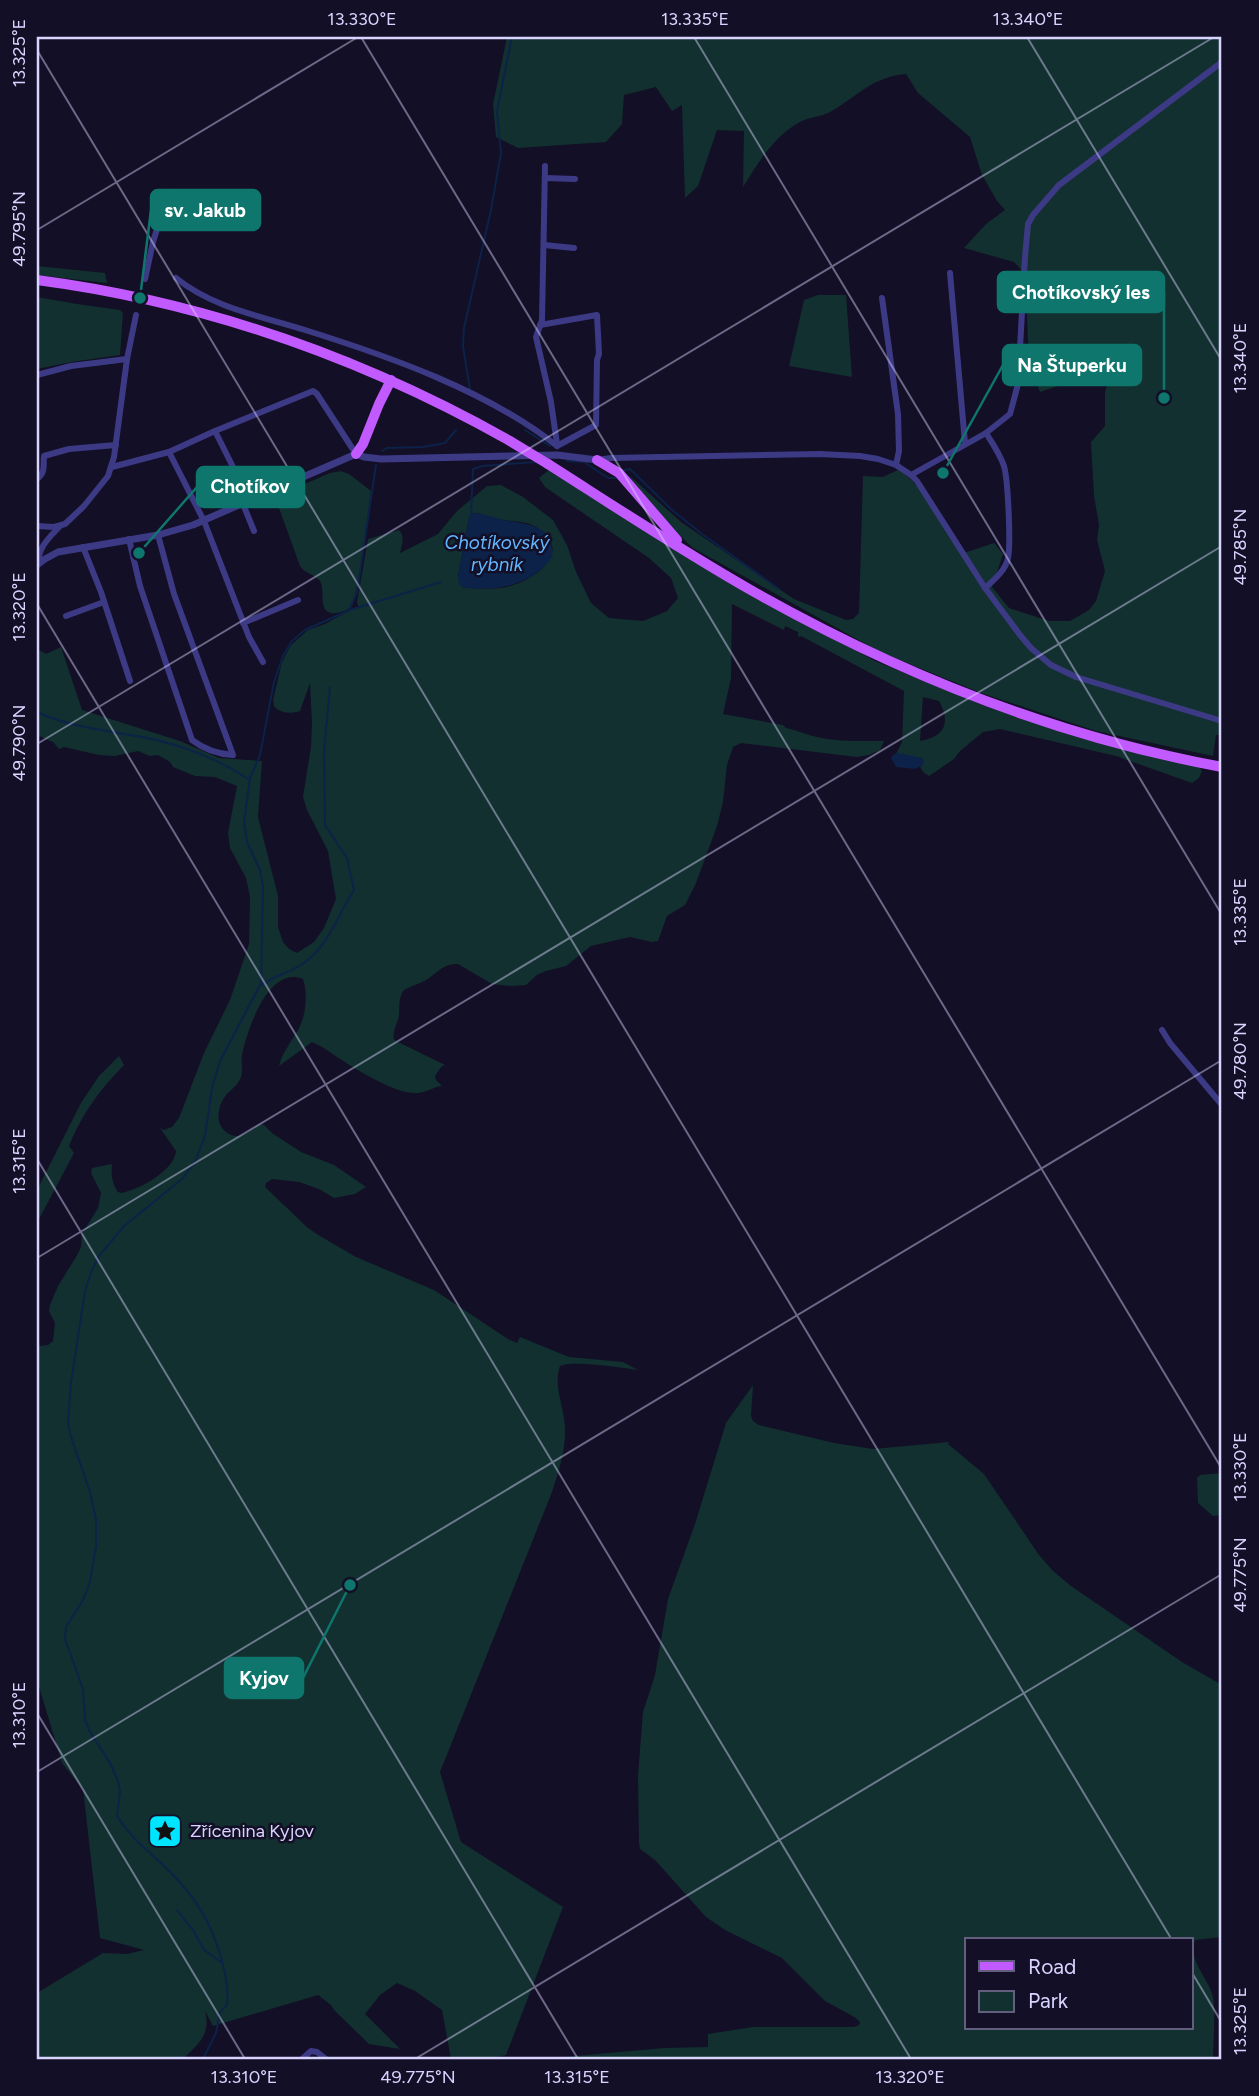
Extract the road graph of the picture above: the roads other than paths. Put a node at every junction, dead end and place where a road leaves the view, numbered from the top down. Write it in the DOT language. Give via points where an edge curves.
graph roads {
  1 [pos="1222,62"];
  2 [pos="545,166"];
  3 [pos="545,178"];
  4 [pos="575,179"];
  5 [pos="175,192"];
  6 [pos="544,245"];
  7 [pos="574,248"];
  8 [pos="950,273"];
  9 [pos="176,278"];
  10 [pos="145,279"];
  11 [pos="37,280"];
  12 [pos="882,298"];
  13 [pos="136,315"];
  14 [pos="540,325"];
  15 [pos="127,359"];
  16 [pos="37,375"];
  17 [pos="391,380"];
  18 [pos="215,431"];
  19 [pos="986,433"];
  20 [pos="965,443"];
  21 [pos="116,445"];
  22 [pos="557,446"];
  23 [pos="169,452"];
  24 [pos="37,453"];
  25 [pos="356,454"];
  26 [pos="557,456"];
  27 [pos="44,458"];
  28 [pos="597,460"];
  29 [pos="896,465"];
  30 [pos="112,467"];
  31 [pos="911,475"];
  32 [pos="37,479"];
  33 [pos="246,502"];
  34 [pos="204,521"];
  35 [pos="37,526"];
  36 [pos="60,526"];
  37 [pos="254,531"];
  38 [pos="158,535"];
  39 [pos="129,539"];
  40 [pos="83,547"];
  41 [pos="696,557"];
  42 [pos="38,564"];
  43 [pos="985,588"];
  44 [pos="298,600"];
  45 [pos="104,602"];
  46 [pos="66,616"];
  47 [pos="243,623"];
  48 [pos="262,662"];
  49 [pos="130,681"];
  50 [pos="1222,721"];
  51 [pos="1222,767"];
  52 [pos="1162,1030"];
  53 [pos="1222,1105"];
  54 [pos="302,2059"];
  55 [pos="326,2059"];
  1 -- 19 [label="street" via="1059,185 1033,215 1025,257 1018,384 1010,414"];
  2 -- 3 [label="street"];
  3 -- 4 [label="street"];
  3 -- 6 [label="street"];
  5 -- 10 [label="street" via="161,216"];
  6 -- 7 [label="street"];
  6 -- 14 [label="street"];
  8 -- 20 [label="street"];
  9 -- 22 [label="street" via="226,306 359,348 468,393"];
  11 -- 17 [label="main road" via="139,297 229,320"];
  12 -- 29 [label="street" via="898,414"];
  13 -- 15 [label="street"];
  14 -- 22 [label="street" via="536,337"];
  14 -- 22 [label="street" via="597,315 596,425"];
  15 -- 16 [label="street"];
  15 -- 21 [label="street"];
  17 -- 25 [label="main road"];
  17 -- 41 [label="main road, bridge" via="510,441"];
  18 -- 23 [label="street"];
  18 -- 25 [label="street" via="313,391"];
  18 -- 33 [label="street"];
  19 -- 20 [label="street"];
  19 -- 43 [label="street" via="1006,476 1008,560"];
  20 -- 31 [label="street"];
  21 -- 27 [label="street" via="69,449"];
  21 -- 30 [label="street"];
  22 -- 26 [label="street"];
  23 -- 30 [label="street"];
  23 -- 34 [label="street"];
  24 -- 27 [label="street"];
  25 -- 26 [label="street" via="381,459"];
  25 -- 33 [label="street"];
  26 -- 28 [label="street"];
  27 -- 32 [label="street" via="45,468"];
  28 -- 29 [label="street" via="820,454 878,458"];
  28 -- 41 [label="main road" via="619,473"];
  29 -- 31 [label="street"];
  30 -- 36 [label="street" via="84,506"];
  31 -- 43 [label="street"];
  33 -- 34 [label="street"];
  33 -- 37 [label="street"];
  34 -- 38 [label="street"];
  34 -- 47 [label="street"];
  35 -- 36 [label="street"];
  36 -- 42 [label="street" via="42,547"];
  38 -- 39 [label="street"];
  38 -- 39 [label="street" via="174,594 233,755 217,754 192,740 140,586"];
  39 -- 40 [label="street"];
  40 -- 42 [label="street" via="58,552"];
  40 -- 45 [label="street"];
  41 -- 51 [label="main road" via="835,635 967,692 1095,736"];
  43 -- 50 [label="street" via="1020,635 1051,665 1076,677"];
  44 -- 47 [label="street"];
  45 -- 46 [label="street"];
  45 -- 49 [label="street"];
  47 -- 48 [label="street"];
  52 -- 53 [label="street"];
  54 -- 55 [label="street" via="311,2051"];
}
